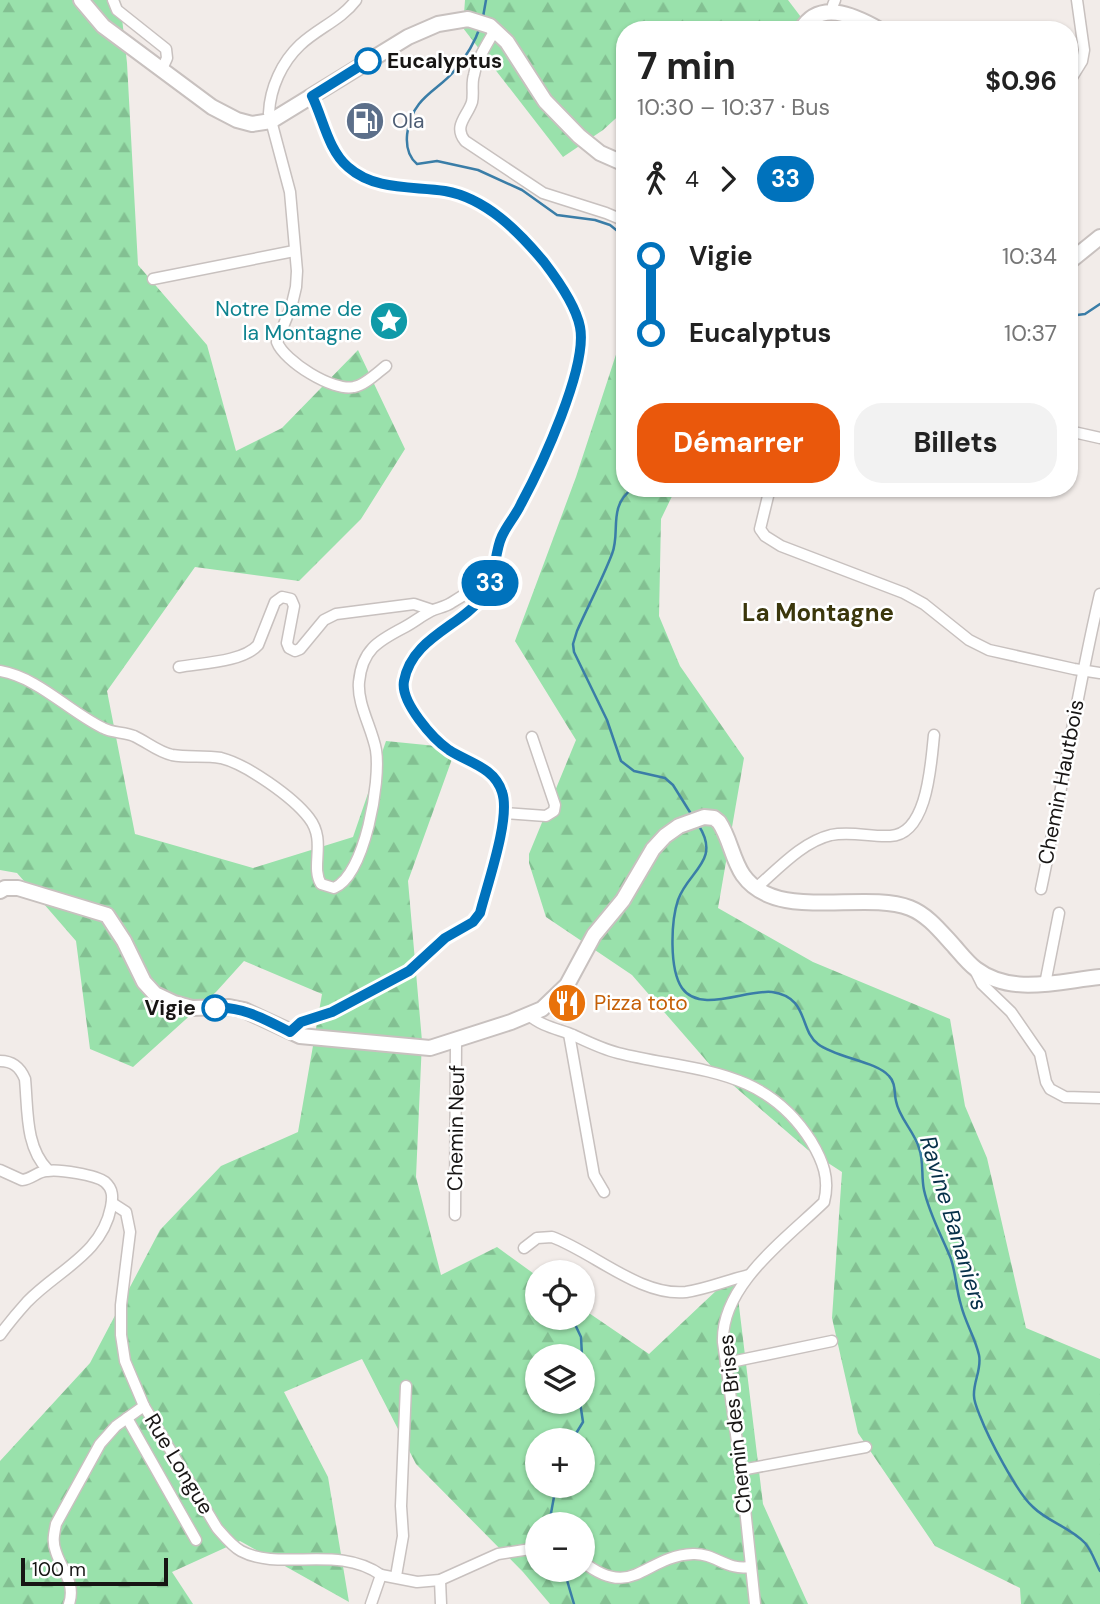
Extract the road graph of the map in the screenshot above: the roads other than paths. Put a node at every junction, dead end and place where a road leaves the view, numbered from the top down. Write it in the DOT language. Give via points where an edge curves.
graph roads {
  1 [pos="80,0"];
  2 [pos="113,0"];
  3 [pos="356,0"];
  4 [pos="1077,0"];
  5 [pos="834,3"];
  6 [pos="805,21"];
  7 [pos="865,21"];
  8 [pos="492,28"];
  9 [pos="1078,67"];
  10 [pos="162,69"];
  11 [pos="312,96"];
  12 [pos="271,121"];
  13 [pos="616,160"];
  14 [pos="616,217"];
  15 [pos="1100,237"];
  16 [pos="294,251"];
  17 [pos="1078,255"];
  18 [pos="153,279"];
  19 [pos="386,366"];
  20 [pos="1078,433"];
  21 [pos="1100,438"];
  22 [pos="768,497"];
  23 [pos="493,569"];
  24 [pos="1100,594"];
  25 [pos="432,610"];
  26 [pos="179,667"];
  27 [pos="1082,669"];
  28 [pos="0,671"];
  29 [pos="1100,673"];
  30 [pos="934,735"];
  31 [pos="532,737"];
  32 [pos="504,813"];
  33 [pos="756,888"];
  34 [pos="1041,889"];
  35 [pos="0,891"];
  36 [pos="1059,913"];
  37 [pos="974,967"];
  38 [pos="1100,977"];
  39 [pos="1045,984"];
  40 [pos="529,1015"];
  41 [pos="290,1032"];
  42 [pos="569,1034"];
  43 [pos="456,1041"];
  44 [pos="0,1061"];
  45 [pos="1100,1098"];
  46 [pos="0,1170"];
  47 [pos="48,1170"];
  48 [pos="604,1192"];
  49 [pos="112,1203"];
  50 [pos="455,1216"];
  51 [pos="524,1248"];
  52 [pos="749,1275"];
  53 [pos="0,1335"];
  54 [pos="832,1341"];
  55 [pos="726,1363"];
  56 [pos="406,1386"];
  57 [pos="144,1406"];
  58 [pos="127,1418"];
  59 [pos="866,1447"];
  60 [pos="741,1470"];
  61 [pos="196,1540"];
  62 [pos="525,1550"];
  63 [pos="750,1567"];
  64 [pos="595,1569"];
  65 [pos="381,1575"];
  66 [pos="396,1576"];
  67 [pos="440,1580"];
  68 [pos="72,1601"];
  69 [pos="371,1604"];
  70 [pos="441,1604"];
  71 [pos="755,1604"];
  1 -- 10 [label="street" via="103,26"];
  2 -- 10 [label="street" via="117,10 166,49"];
  3 -- 12 [label="street" via="300,44 285,62 270,100"];
  4 -- 9 [label="street" via="1084,50"];
  5 -- 6 [label="street" via="817,9"];
  5 -- 7 [label="street"];
  8 -- 11 [label="street" via="475,20 439,24 408,37"];
  8 -- 13 [label="street" via="565,123 600,153"];
  8 -- 14 [label="street" via="473,76 472,103 460,127 461,136 543,193"];
  10 -- 12 [label="street" via="230,117 252,124"];
  11 -- 12 [label="street"];
  11 -- 23 [label="street" via="337,155 349,169 394,187 447,191 494,213 524,238 547,266 580,326 581,347 561,414 521,506 502,534"];
  12 -- 16 [label="street" via="290,192"];
  15 -- 17 [label="street"];
  16 -- 18 [label="street"];
  16 -- 19 [label="street" via="296,287 279,334 280,350 331,385 343,388 359,386"];
  20 -- 21 [label="street"];
  22 -- 27 [label="street" via="760,528 781,546 904,593 989,650"];
  23 -- 25 [label="street" via="476,587"];
  23 -- 32 [label="street" via="483,598 426,642 410,662 403,683 408,704 430,733 449,750 491,773 502,793"];
  24 -- 27 [label="street, Chemin Hautbois"];
  25 -- 26 [label="street" via="414,604 336,614 324,620 295,651 287,643 295,606 282,597 275,602 253,650"];
  25 -- 28 [label="street" via="372,647 358,683 376,753 374,790 355,864 334,888 321,884 317,877 320,849 313,824 269,783 223,759 170,754 131,735 103,728 34,684"];
  27 -- 29 [label="street"];
  27 -- 34 [label="street, Chemin Hautbois"];
  30 -- 33 [label="street" via="928,783 920,811 909,827 892,836 828,836 800,850"];
  31 -- 32 [label="street" via="554,811 546,816"];
  32 -- 41 [label="street" via="480,913 473,922 445,938 409,971 332,1012 301,1022"];
  33 -- 37 [label="street" via="787,900 912,908"];
  33 -- 40 [label="street" via="743,875 714,818 678,826 653,849 623,900 594,935 567,985"];
  35 -- 41 [label="street" via="18,888 107,915 155,994 192,1008 244,1010"];
  36 -- 39 [label="street"];
  37 -- 39 [label="street" via="999,981"];
  37 -- 45 [label="street" via="982,984 1011,1012 1040,1054 1050,1089 1065,1097"];
  38 -- 39 [label="street"];
  40 -- 42 [label="street, Chemin des Brises"];
  40 -- 43 [label="street"];
  41 -- 43 [label="street" via="418,1047"];
  42 -- 48 [label="street" via="594,1175"];
  42 -- 52 [label="street, Chemin des Brises" via="614,1052 745,1082 782,1106 804,1130 827,1174 824,1202"];
  43 -- 50 [label="street, Chemin Neuf"];
  44 -- 47 [label="street" via="13,1063 22,1072 32,1145"];
  46 -- 47 [label="street" via="26,1180"];
  47 -- 49 [label="street, Rue Longue" via="106,1183 112,1190"];
  49 -- 53 [label="street" via="93,1246 29,1300"];
  49 -- 57 [label="street, Rue Longue" via="126,1212 129,1223 121,1335 125,1361"];
  51 -- 52 [label="street" via="537,1238 552,1237 642,1283 670,1292"];
  52 -- 55 [label="street, Chemin des Brises" via="726,1313"];
  54 -- 55 [label="street"];
  55 -- 60 [label="street, Chemin des Brises"];
  56 -- 66 [label="street" via="403,1536"];
  57 -- 58 [label="street"];
  57 -- 65 [label="street, Rue Longue" via="217,1528 242,1551 264,1557 361,1564"];
  58 -- 61 [label="street"];
  58 -- 68 [label="street" via="100,1444 56,1524 55,1551 69,1579"];
  59 -- 60 [label="street"];
  60 -- 63 [label="street, Chemin des Brises"];
  62 -- 67 [label="street" via="498,1554"];
  63 -- 64 [label="street" via="730,1567 691,1554 619,1579"];
  63 -- 71 [label="street, Chemin des Brises"];
  65 -- 66 [label="street, Rue Longue"];
  65 -- 69 [label="street"];
  66 -- 67 [label="street, Rue Longue"];
  67 -- 70 [label="street"];
}
